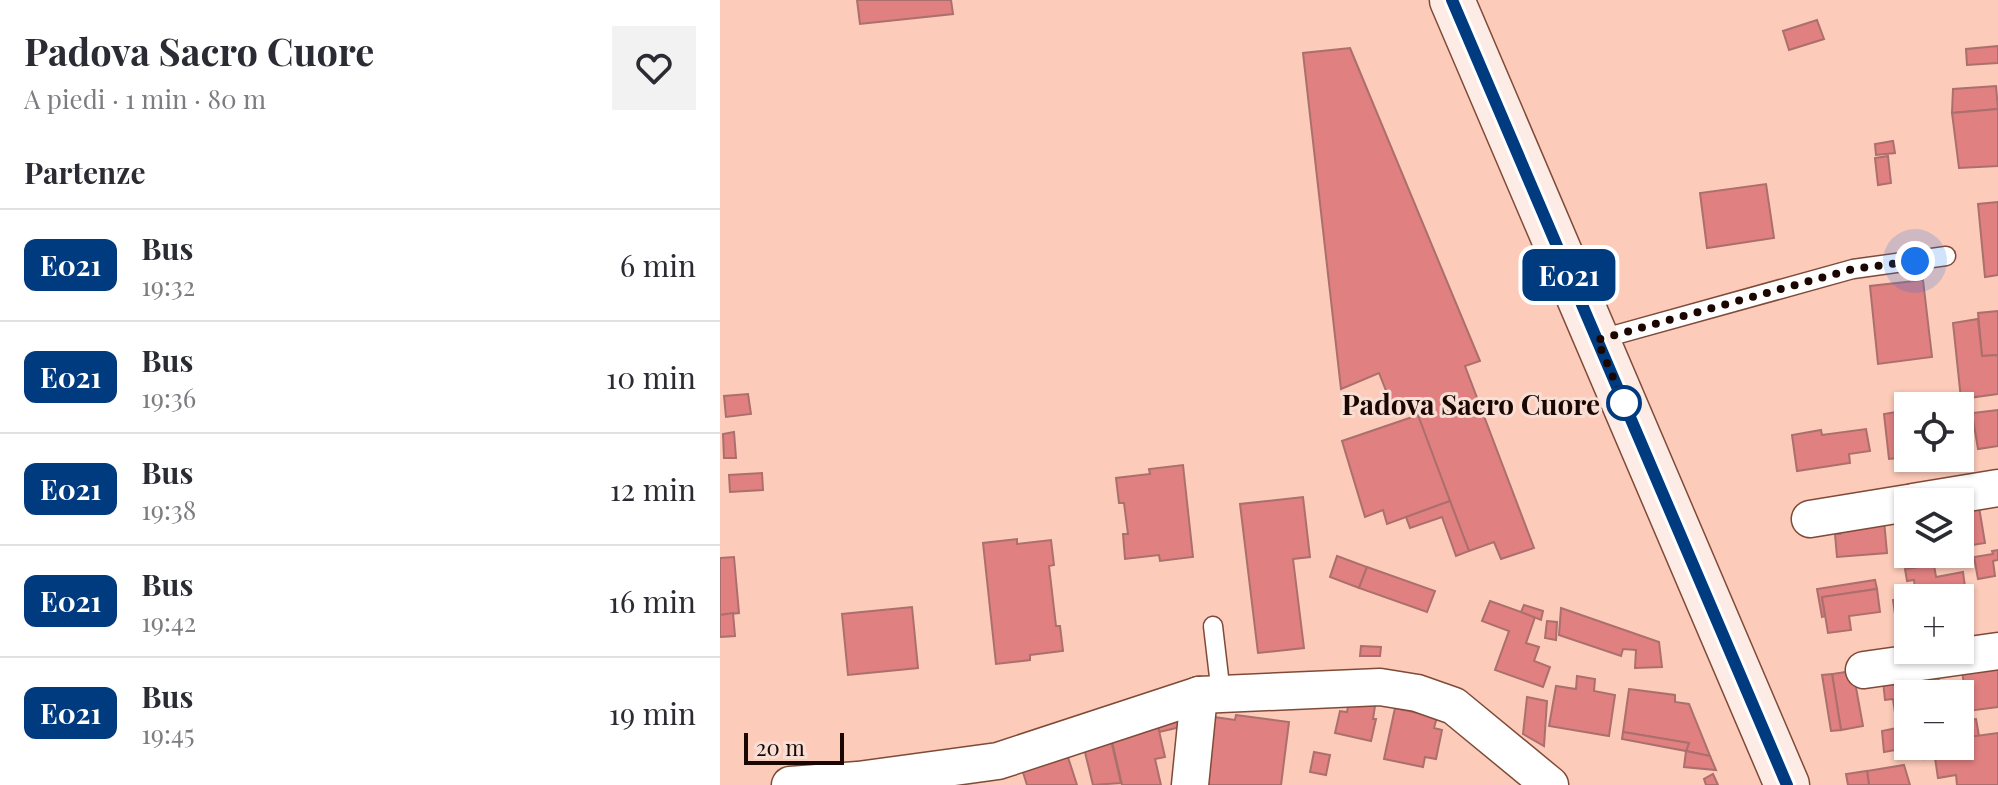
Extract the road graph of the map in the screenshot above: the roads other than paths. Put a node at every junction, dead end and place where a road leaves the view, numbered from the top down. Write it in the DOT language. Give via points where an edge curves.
graph roads {
  1 [pos="1452,0"];
  2 [pos="1946,256"];
  3 [pos="1597,340"];
  4 [pos="1998,488"];
  5 [pos="1974,492"];
  6 [pos="1894,505"];
  7 [pos="1810,519"];
  8 [pos="1213,626"];
  9 [pos="1998,651"];
  10 [pos="1864,670"];
  11 [pos="1210,694"];
  12 [pos="1001,773"];
  13 [pos="859,782"];
  14 [pos="790,785"];
  15 [pos="1190,785"];
  16 [pos="1550,785"];
  17 [pos="1787,785"];
  1 -- 3 [label="main road"];
  2 -- 3 [label="lane" via="1853,269"];
  3 -- 17 [label="main road"];
  4 -- 5 [label="street"];
  6 -- 7 [label="street"];
  8 -- 11 [label="lane"];
  9 -- 10 [label="street"];
  11 -- 12 [label="street"];
  11 -- 15 [label="street"];
  11 -- 16 [label="street" via="1380,687 1417,693 1454,706"];
  12 -- 13 [label="street"];
  13 -- 14 [label="street"];
}
